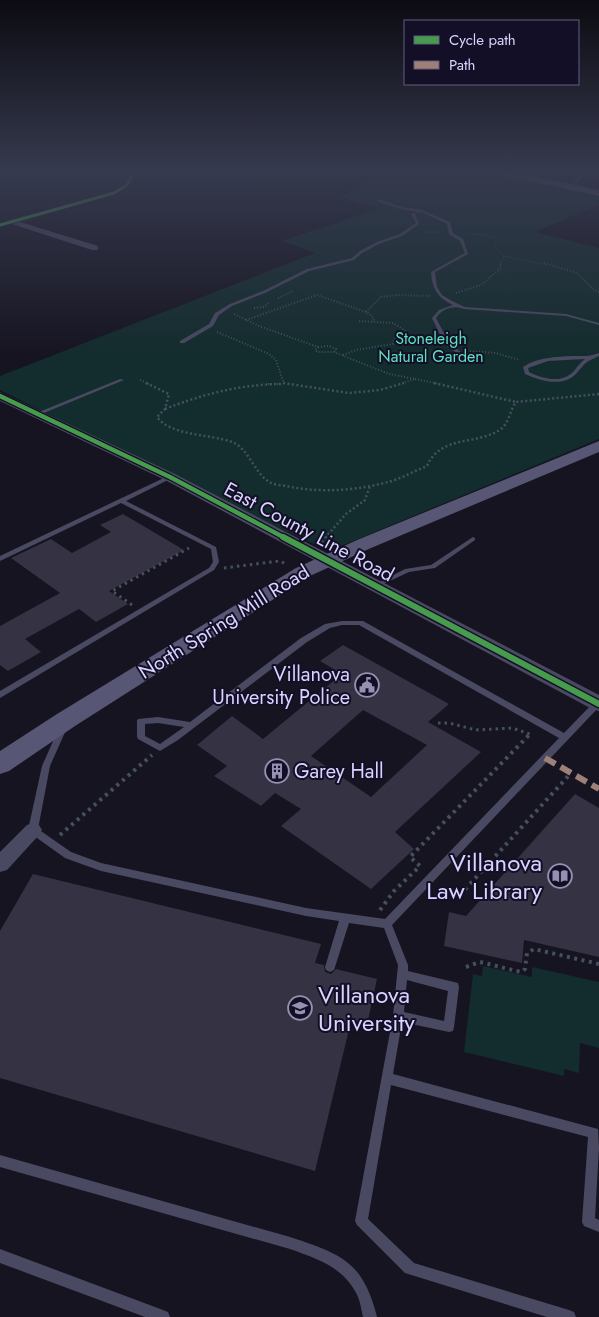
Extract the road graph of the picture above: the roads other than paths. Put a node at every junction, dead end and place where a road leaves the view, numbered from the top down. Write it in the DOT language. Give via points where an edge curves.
graph roads {
  1 [pos="48,232"];
  2 [pos="405,232"];
  3 [pos="451,232"];
  4 [pos="95,248"];
  5 [pos="457,305"];
  6 [pos="599,324"];
  7 [pos="182,342"];
  8 [pos="460,351"];
  9 [pos="599,354"];
  10 [pos="590,358"];
  11 [pos="122,380"];
  12 [pos="0,396"];
  13 [pos="37,414"];
  14 [pos="599,446"];
  15 [pos="170,477"];
  16 [pos="122,501"];
  17 [pos="473,539"];
  18 [pos="0,559"];
  19 [pos="313,562"];
  20 [pos="375,586"];
  21 [pos="0,694"];
  22 [pos="599,703"];
  23 [pos="66,720"];
  24 [pos="191,725"];
  25 [pos="564,737"];
  26 [pos="3,761"];
  27 [pos="33,830"];
  28 [pos="2,860"];
  29 [pos="344,919"];
  30 [pos="387,924"];
  31 [pos="330,967"];
  32 [pos="402,974"];
  33 [pos="398,1016"];
  34 [pos="387,1078"];
  35 [pos="0,1161"];
  36 [pos="599,1226"];
  37 [pos="0,1256"];
  38 [pos="163,1317"];
  39 [pos="370,1317"];
  40 [pos="569,1317"];
  1 -- 4 [label="street"];
  2 -- 7 [label="lane" via="378,243 352,260 308,270 225,308 211,325"];
  3 -- 5 [label="lane" via="462,240 467,253 432,272 432,282 437,293"];
  5 -- 6 [label="lane" via="566,315"];
  5 -- 8 [label="lane" via="445,308 434,318 447,344"];
  9 -- 10 [label="lane"];
  10 -- 10 [label="lane" via="568,378 554,381 527,373 525,367 535,361"];
  11 -- 13 [label="lane"];
  12 -- 13 [label="street, East County Line Road"];
  13 -- 15 [label="street, East County Line Road"];
  14 -- 19 [label="main road, North Spring Mill Road"];
  15 -- 16 [label="lane"];
  15 -- 19 [label="street, East County Line Road"];
  16 -- 18 [label="lane"];
  16 -- 21 [label="lane" via="214,548 216,562 212,569"];
  17 -- 20 [label="lane" via="433,567 407,570"];
  19 -- 20 [label="street, East County Line Road"];
  19 -- 23 [label="main road, North Spring Mill Road"];
  20 -- 22 [label="street, East County Line Road"];
  22 -- 25 [label="lane"];
  23 -- 26 [label="main road, North Spring Mill Road"];
  23 -- 27 [label="lane" via="46,766"];
  24 -- 24 [label="lane" via="141,721 141,737 160,748"];
  24 -- 25 [label="lane" via="304,640 328,626 360,623"];
  25 -- 30 [label="lane"];
  27 -- 28 [label="street"];
  27 -- 29 [label="lane" via="68,855 101,867"];
  29 -- 30 [label="lane"];
  29 -- 31 [label="lane"];
  30 -- 32 [label="lane" via="403,965"];
  32 -- 33 [label="lane"];
  32 -- 33 [label="lane" via="454,986 449,1027"];
  33 -- 34 [label="lane"];
  34 -- 36 [label="lane" via="594,1133 588,1222"];
  34 -- 40 [label="lane" via="361,1221 410,1268"];
  35 -- 39 [label="lane" via="328,1256 352,1273 366,1298"];
  37 -- 38 [label="lane"];
}
